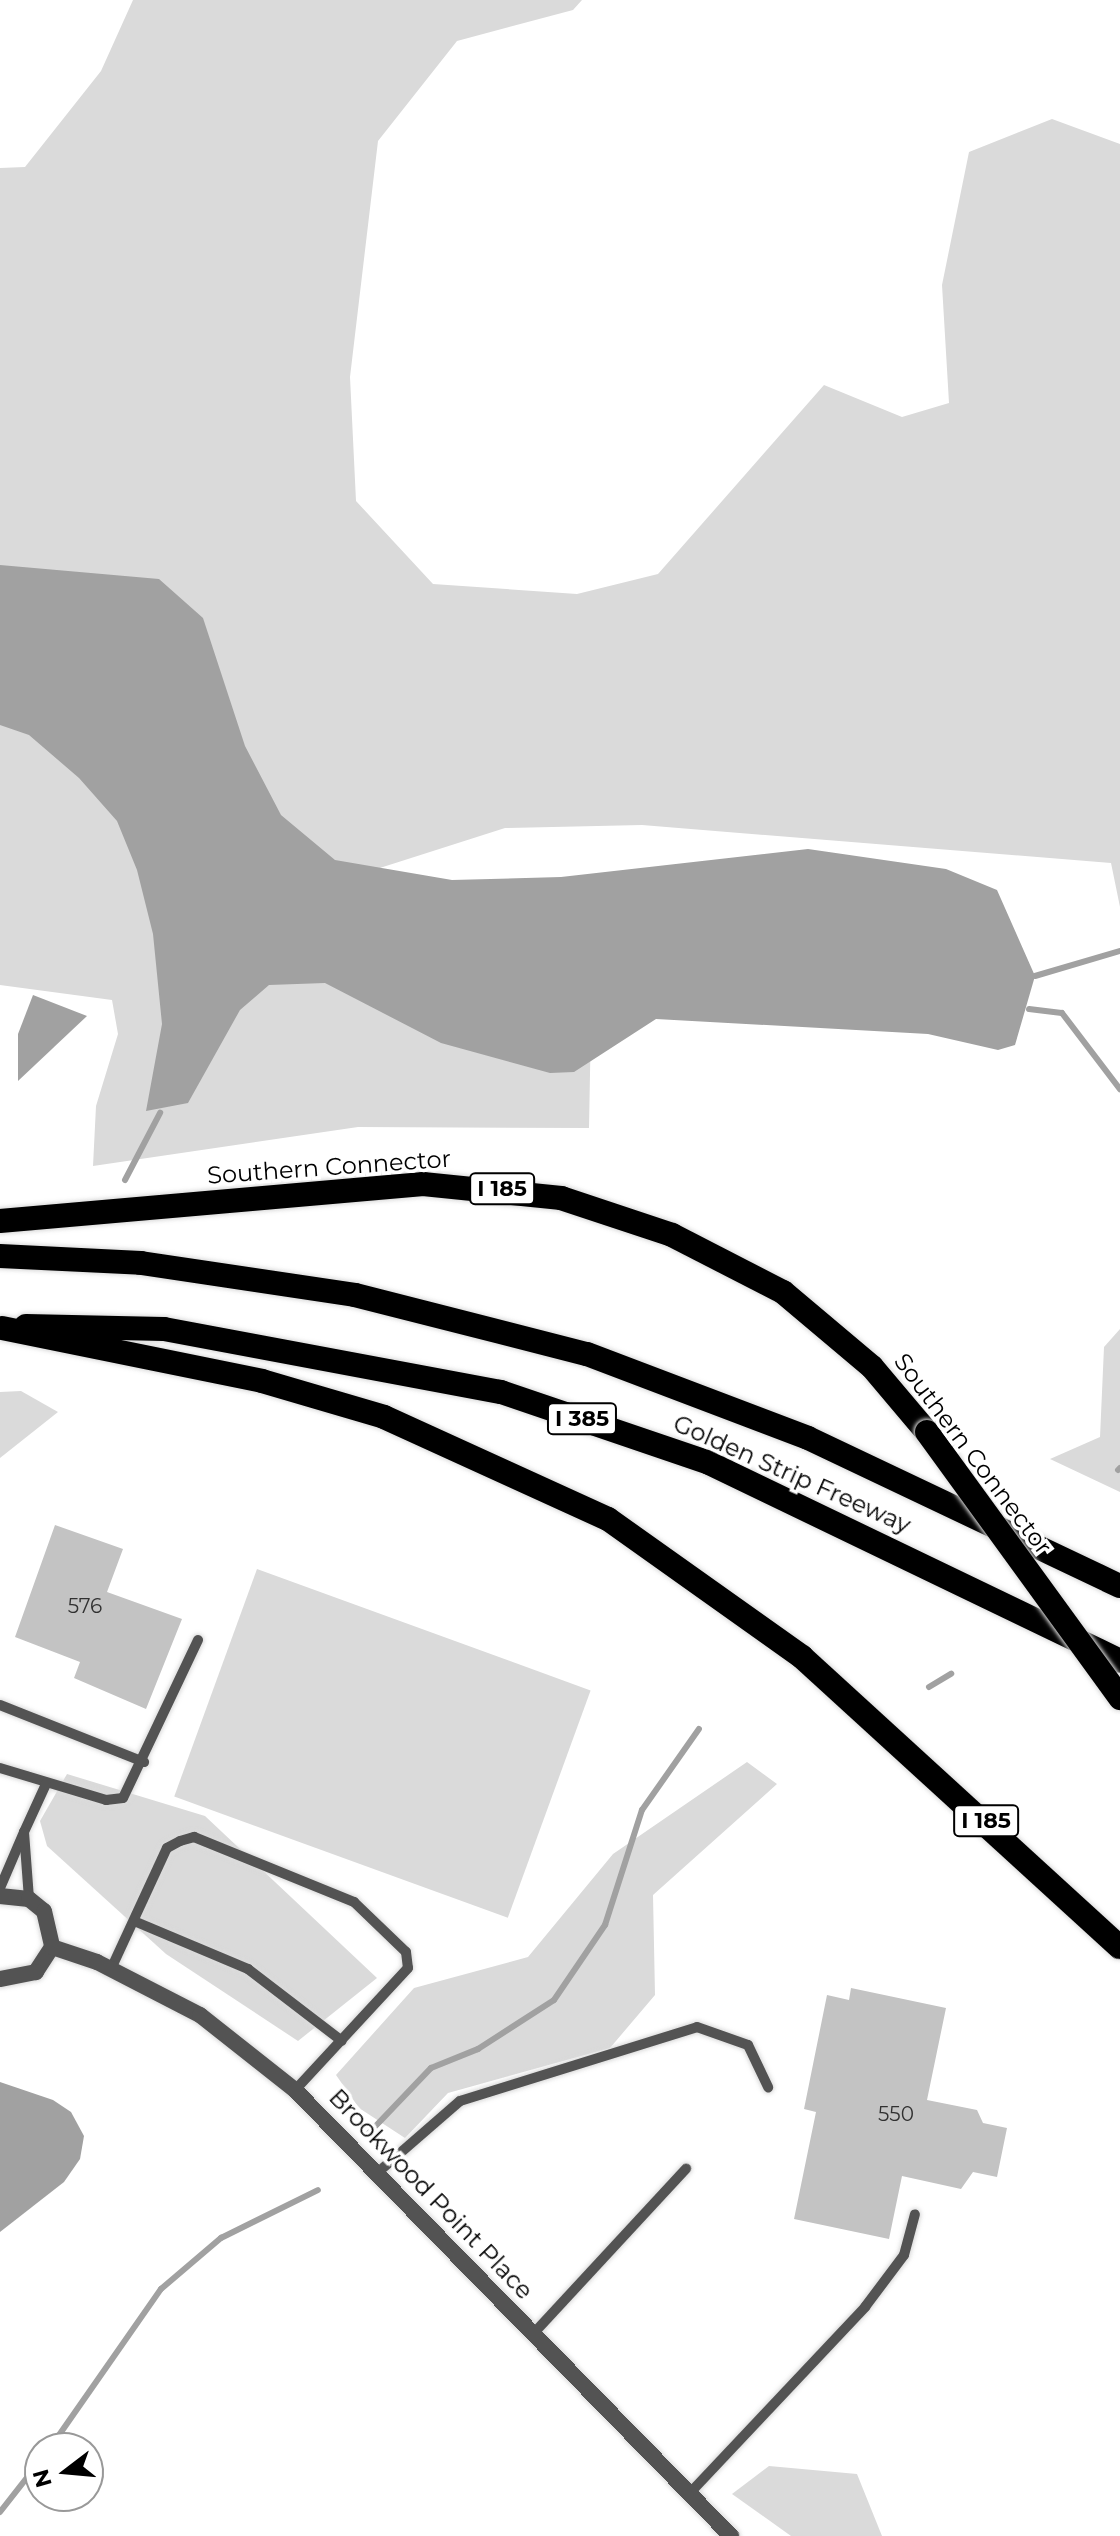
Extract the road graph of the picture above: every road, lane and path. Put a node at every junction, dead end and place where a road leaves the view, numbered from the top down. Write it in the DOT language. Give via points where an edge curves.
graph roads {
  1 [pos="0,1221"];
  2 [pos="0,1256"];
  3 [pos="1,1328"];
  4 [pos="1120,1586"];
  5 [pos="198,1640"];
  6 [pos="1120,1661"];
  7 [pos="1120,1698"];
  8 [pos="0,1705"];
  9 [pos="144,1762"];
  10 [pos="0,1768"];
  11 [pos="46,1784"];
  12 [pos="24,1832"];
  13 [pos="0,1888"];
  14 [pos="0,1896"];
  15 [pos="29,1899"];
  16 [pos="134,1921"];
  17 [pos="52,1947"];
  18 [pos="1120,1947"];
  19 [pos="111,1969"];
  20 [pos="0,1979"];
  21 [pos="342,2041"];
  22 [pos="768,2087"];
  23 [pos="295,2090"];
  24 [pos="686,2169"];
  25 [pos="376,2174"];
  26 [pos="915,2214"];
  27 [pos="534,2333"];
  28 [pos="689,2494"];
  29 [pos="731,2536"];
  1 -- 7 [label="highway, Southern Connector / I 185, bridge" via="423,1184 561,1198 672,1235 783,1292 861,1357 927,1432"];
  2 -- 4 [label="highway, Golden Strip Freeway / I 385" via="141,1263 339,1292 587,1354 808,1438"];
  3 -- 6 [label="highway, Golden Strip Freeway / I 385" via="52,1323 164,1329 501,1392 709,1463"];
  3 -- 18 [label="highway, I 185" via="262,1381 384,1417 608,1519 802,1657"];
  5 -- 9 [label="lane"];
  8 -- 9 [label="lane"];
  9 -- 11 [label="lane" via="123,1798"];
  10 -- 11 [label="lane"];
  11 -- 12 [label="lane"];
  12 -- 13 [label="lane"];
  12 -- 15 [label="lane"];
  14 -- 15 [label="street"];
  15 -- 17 [label="street" via="44,1911"];
  16 -- 19 [label="lane"];
  16 -- 21 [label="lane" via="248,1969"];
  16 -- 21 [label="lane" via="167,1848 194,1837 354,1902 406,1952 408,1968"];
  17 -- 19 [label="street, Brookwood Point Place"];
  17 -- 20 [label="street" via="36,1972"];
  19 -- 23 [label="street, Brookwood Point Place" via="200,2015"];
  21 -- 23 [label="lane"];
  22 -- 25 [label="lane" via="748,2045 697,2027 460,2101"];
  23 -- 25 [label="street, Brookwood Point Place"];
  24 -- 27 [label="lane"];
  25 -- 27 [label="street, Brookwood Point Place"];
  26 -- 28 [label="lane" via="904,2255 865,2307"];
  27 -- 28 [label="street, Brookwood Point Place"];
  28 -- 29 [label="street, Brookwood Point Place"];
}
